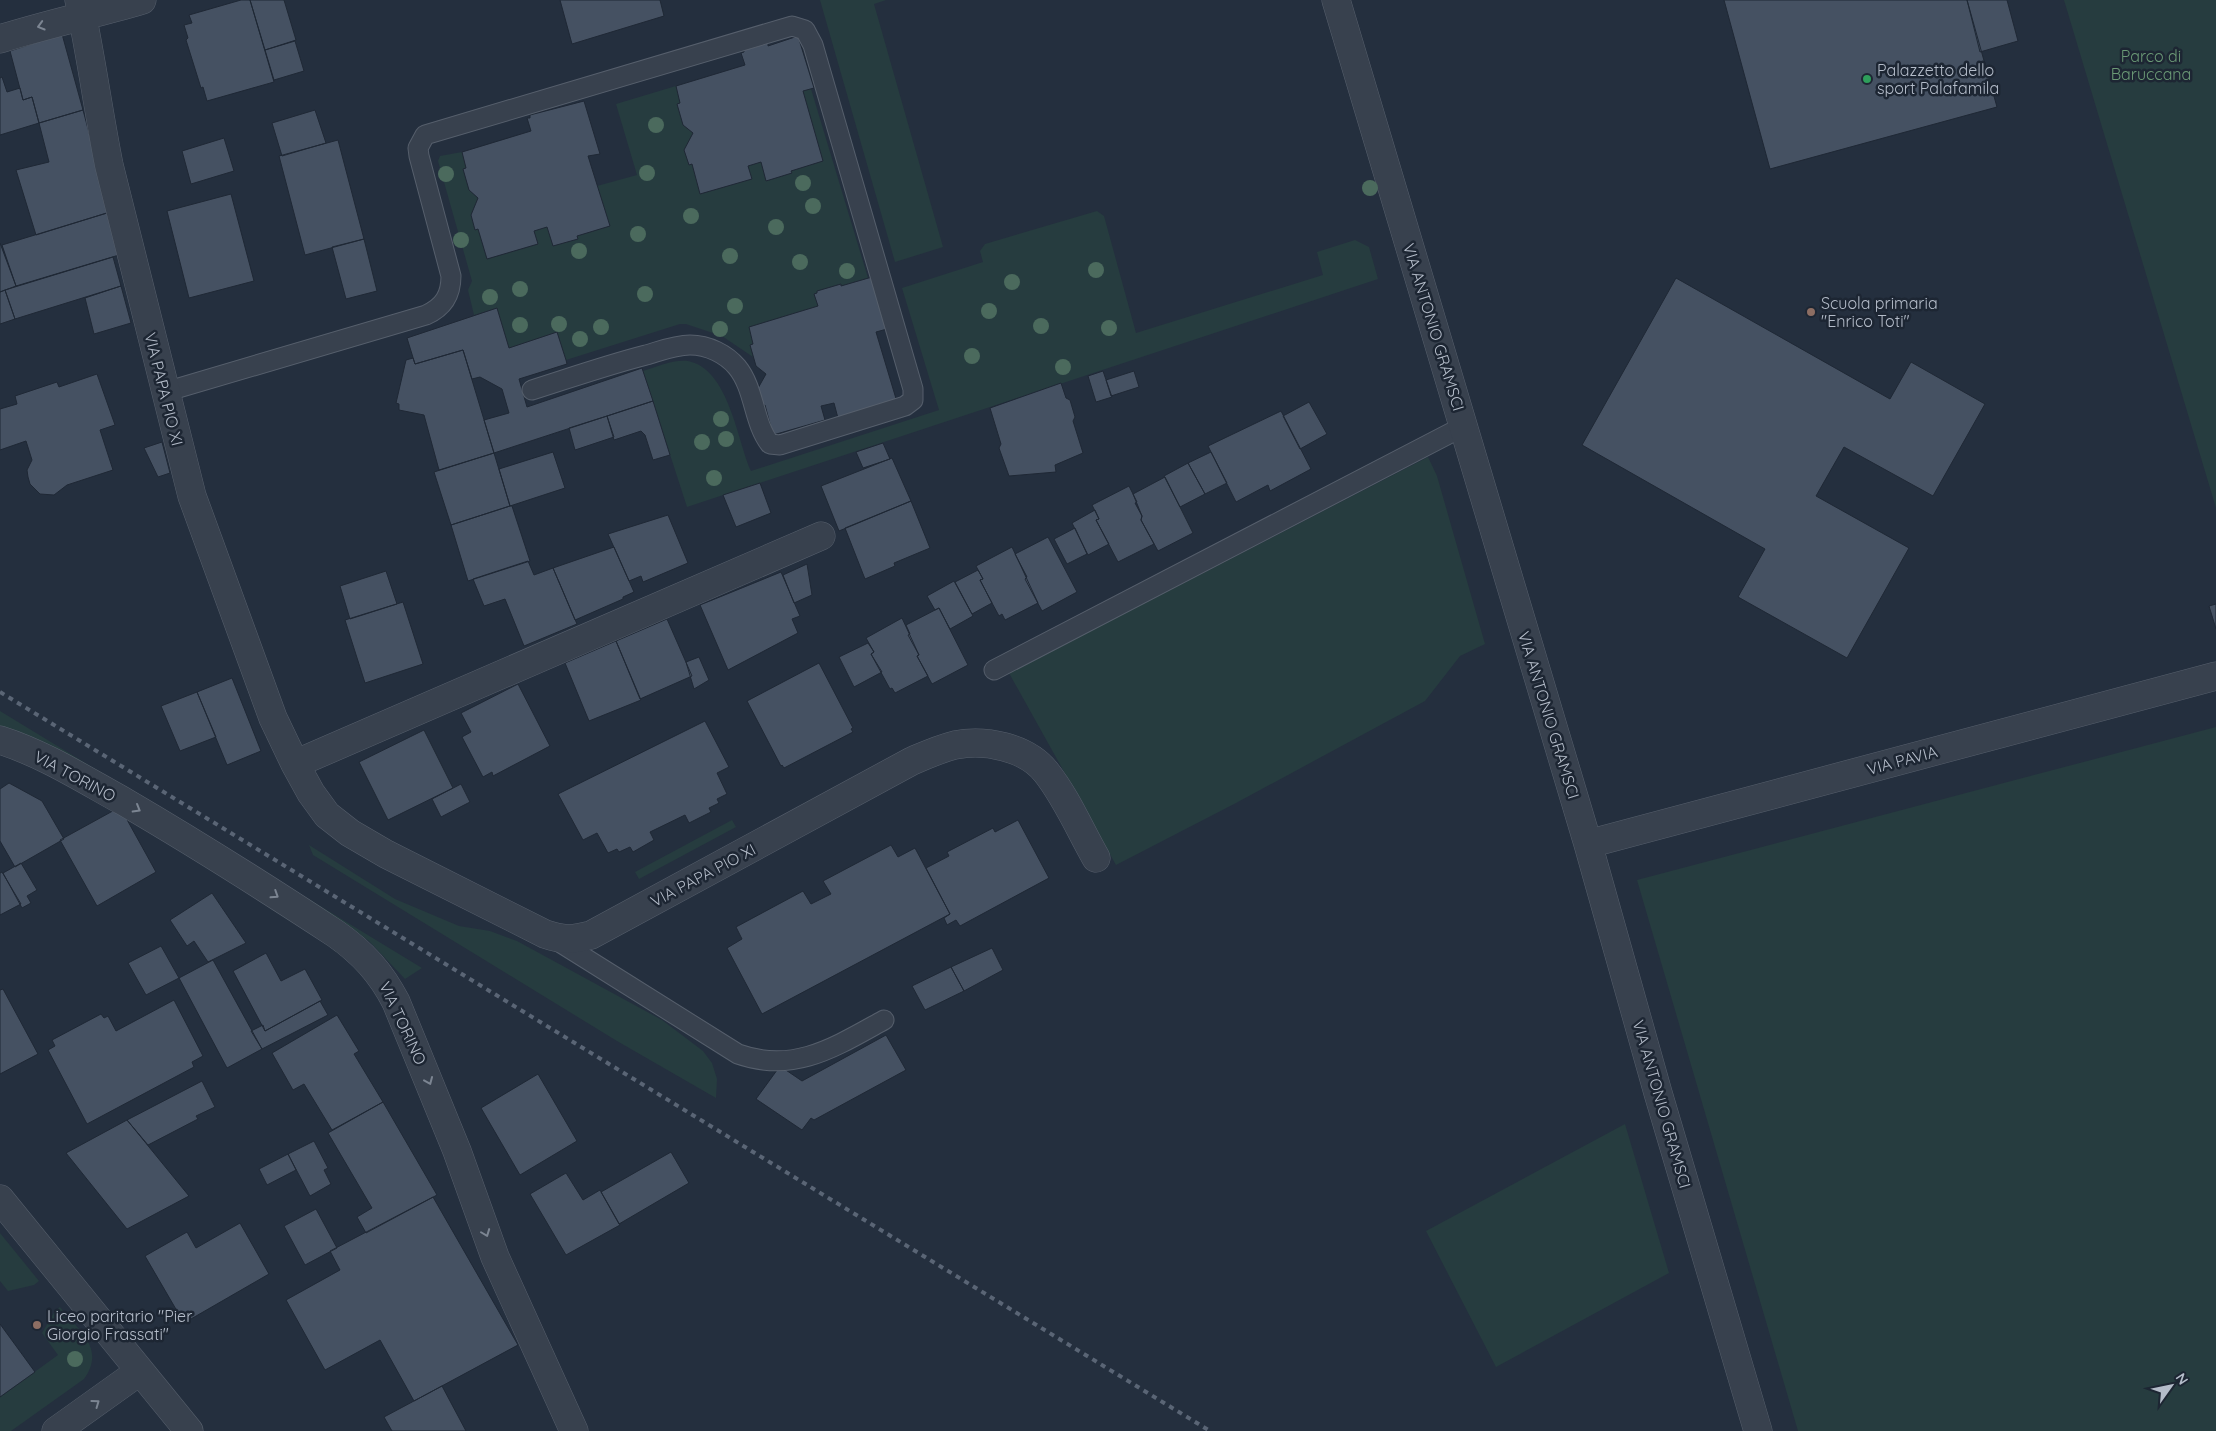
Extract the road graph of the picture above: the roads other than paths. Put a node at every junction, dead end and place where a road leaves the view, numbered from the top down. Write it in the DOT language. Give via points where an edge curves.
graph roads {
  1 [pos="142,0"];
  2 [pos="1336,0"];
  3 [pos="81,8"];
  4 [pos="0,39"];
  5 [pos="532,390"];
  6 [pos="165,392"];
  7 [pos="1464,426"];
  8 [pos="821,536"];
  9 [pos="994,670"];
  10 [pos="2216,676"];
  11 [pos="0,740"];
  12 [pos="295,764"];
  13 [pos="1588,844"];
  14 [pos="1096,858"];
  15 [pos="545,934"];
  16 [pos="884,1020"];
  17 [pos="0,1199"];
  18 [pos="140,1371"];
  19 [pos="56,1431"];
  20 [pos="189,1431"];
  21 [pos="574,1431"];
  22 [pos="1758,1431"];
  1 -- 3 [label="street"];
  2 -- 7 [label="street, VIA ANTONIO GRAMSCI"];
  3 -- 4 [label="street, one-way" via="42,26"];
  3 -- 6 [label="street, VIA PAPA PIO XI" via="109,165"];
  5 -- 6 [label="lane" via="638,357 690,345 721,353 737,367 770,444 780,445 905,406 913,400 913,389 816,54 805,30 792,26 425,135 418,148 419,156 451,276 448,296 442,306 426,315"];
  6 -- 12 [label="street, VIA PAPA PIO XI" via="192,496 269,709"];
  7 -- 9 [label="lane"];
  7 -- 13 [label="street, VIA ANTONIO GRAMSCI"];
  8 -- 12 [label="street"];
  10 -- 13 [label="street, VIA PAVIA"];
  11 -- 21 [label="street, VIA TORINO, one-way" via="72,772 155,820 336,934 372,964 396,1002 454,1143 495,1257"];
  12 -- 15 [label="street, VIA PAPA PIO XI" via="327,815 350,833"];
  13 -- 22 [label="street, VIA ANTONIO GRAMSCI" via="1660,1102"];
  14 -- 15 [label="street, VIA PAPA PIO XI" via="1056,786 1033,759 1013,749 988,744 957,745 935,750 912,761 590,935 562,940"];
  15 -- 16 [label="lane" via="738,1054 754,1060 790,1062 842,1043"];
  17 -- 18 [label="street"];
  19 -- 18 [label="street, one-way"];
  18 -- 20 [label="street"];
}
